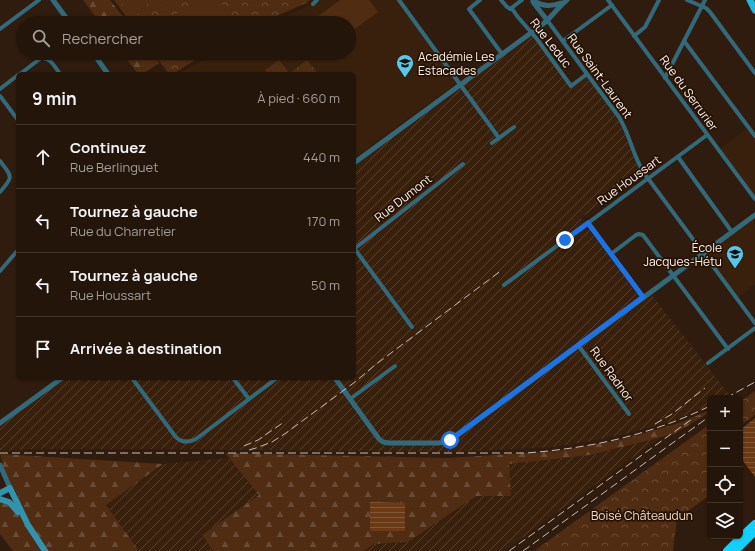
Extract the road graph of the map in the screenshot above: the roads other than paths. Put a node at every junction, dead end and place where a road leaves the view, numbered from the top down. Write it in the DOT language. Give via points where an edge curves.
graph roads {
  1 [pos="39,0"];
  2 [pos="53,0"];
  3 [pos="317,0"];
  4 [pos="399,0"];
  5 [pos="480,0"];
  6 [pos="501,0"];
  7 [pos="522,0"];
  8 [pos="532,0"];
  9 [pos="608,0"];
  10 [pos="659,0"];
  11 [pos="687,0"];
  12 [pos="705,0"];
  13 [pos="750,0"];
  14 [pos="565,1"];
  15 [pos="313,4"];
  16 [pos="612,5"];
  17 [pos="702,7"];
  18 [pos="510,9"];
  19 [pos="755,10"];
  20 [pos="17,16"];
  21 [pos="65,16"];
  22 [pos="16,17"];
  23 [pos="547,20"];
  24 [pos="0,29"];
  25 [pos="531,33"];
  26 [pos="634,36"];
  27 [pos="563,41"];
  28 [pos="684,41"];
  29 [pos="502,54"];
  30 [pos="38,60"];
  31 [pos="50,60"];
  32 [pos="98,60"];
  33 [pos="23,72"];
  34 [pos="59,72"];
  35 [pos="107,72"];
  36 [pos="755,73"];
  37 [pos="587,74"];
  38 [pos="16,77"];
  39 [pos="666,78"];
  40 [pos="460,84"];
  41 [pos="0,89"];
  42 [pos="0,96"];
  43 [pos="16,117"];
  44 [pos="514,127"];
  45 [pos="707,135"];
  46 [pos="755,136"];
  47 [pos="499,138"];
  48 [pos="492,143"];
  49 [pos="678,157"];
  50 [pos="0,161"];
  51 [pos="356,162"];
  52 [pos="463,164"];
  53 [pos="648,179"];
  54 [pos="0,192"];
  55 [pos="755,199"];
  56 [pos="755,215"];
  57 [pos="588,223"];
  58 [pos="732,232"];
  59 [pos="356,247"];
  60 [pos="16,252"];
  61 [pos="356,252"];
  62 [pos="611,254"];
  63 [pos="703,254"];
  64 [pos="0,271"];
  65 [pos="673,275"];
  66 [pos="504,285"];
  67 [pos="643,297"];
  68 [pos="755,323"];
  69 [pos="412,327"];
  70 [pos="755,328"];
  71 [pos="578,346"];
  72 [pos="728,349"];
  73 [pos="708,363"];
  74 [pos="395,366"];
  75 [pos="59,380"];
  76 [pos="133,380"];
  77 [pos="235,380"];
  78 [pos="274,380"];
  79 [pos="336,380"];
  80 [pos="249,399"];
  81 [pos="350,399"];
  82 [pos="629,414"];
  83 [pos="0,423"];
  84 [pos="0,465"];
  85 [pos="10,488"];
  86 [pos="0,493"];
  87 [pos="0,499"];
  88 [pos="24,517"];
  89 [pos="755,524"];
  90 [pos="755,532"];
  91 [pos="45,551"];
  92 [pos="727,551"];
  93 [pos="735,551"];
  1 -- 20 [label="street"];
  2 -- 21 [label="street"];
  3 -- 15 [label="street"];
  4 -- 40 [label="street"];
  5 -- 29 [label="street" via="469,9"];
  6 -- 18 [label="street, Rue Leduc"];
  7 -- 18 [label="street"];
  8 -- 14 [label="street" via="547,6"];
  8 -- 23 [label="street, Rue Saint-Laurent"];
  9 -- 16 [label="street, Rue du Serrurier"];
  10 -- 26 [label="street" via="644,27"];
  11 -- 17 [label="street"];
  12 -- 17 [label="street"];
  13 -- 19 [label="main road"];
  14 -- 23 [label="street"];
  16 -- 26 [label="street, Rue du Serrurier"];
  16 -- 27 [label="street"];
  17 -- 28 [label="street"];
  17 -- 36 [label="street" via="710,12"];
  18 -- 25 [label="street, Rue Leduc"];
  22 -- 24 [label="street"];
  23 -- 25 [label="street"];
  23 -- 27 [label="street, Rue Saint-Laurent"];
  25 -- 29 [label="street"];
  25 -- 37 [label="street, Rue Leduc" via="571,86"];
  26 -- 39 [label="street, Rue du Serrurier"];
  27 -- 37 [label="street, Rue Saint-Laurent"];
  28 -- 39 [label="street"];
  28 -- 46 [label="street"];
  29 -- 40 [label="street"];
  30 -- 33 [label="street"];
  31 -- 34 [label="street"];
  32 -- 35 [label="street"];
  37 -- 53 [label="street, Rue Saint-Laurent" via="621,120 641,169"];
  38 -- 41 [label="street"];
  39 -- 45 [label="street, Rue du Serrurier"];
  40 -- 47 [label="street"];
  40 -- 51 [label="street"];
  42 -- 43 [label="street"];
  44 -- 47 [label="street"];
  45 -- 49 [label="street, Rue Houssart"];
  45 -- 55 [label="street, Rue du Serrurier"];
  47 -- 48 [label="street"];
  49 -- 53 [label="street, Rue Houssart"];
  49 -- 58 [label="street"];
  50 -- 54 [label="street" via="10,177"];
  52 -- 59 [label="street, Rue Dumont"];
  53 -- 57 [label="street, Rue Houssart"];
  53 -- 63 [label="street, Rue Saint-Laurent"];
  56 -- 58 [label="street"];
  57 -- 62 [label="street"];
  57 -- 66 [label="street, Rue Houssart"];
  58 -- 63 [label="street"];
  60 -- 64 [label="street"];
  61 -- 69 [label="street"];
  62 -- 65 [label="street" via="636,235 642,235"];
  62 -- 67 [label="street"];
  63 -- 65 [label="street"];
  63 -- 68 [label="street, Rue Saint-Laurent"];
  65 -- 67 [label="street"];
  65 -- 72 [label="street"];
  67 -- 71 [label="street"];
  70 -- 72 [label="street"];
  71 -- 81 [label="street" via="445,443 383,442"];
  71 -- 82 [label="street, Rue Radnor"];
  72 -- 73 [label="street"];
  74 -- 81 [label="street"];
  75 -- 83 [label="street"];
  76 -- 80 [label="street" via="175,436 184,442 196,439"];
  77 -- 80 [label="street"];
  78 -- 80 [label="street"];
  79 -- 81 [label="street"];
  84 -- 85 [label="street"];
  85 -- 86 [label="main road"];
  85 -- 88 [label="main road"];
  87 -- 88 [label="main road" via="10,503"];
  88 -- 91 [label="main road"];
  89 -- 92 [label="highway"];
  90 -- 93 [label="highway"];
}
